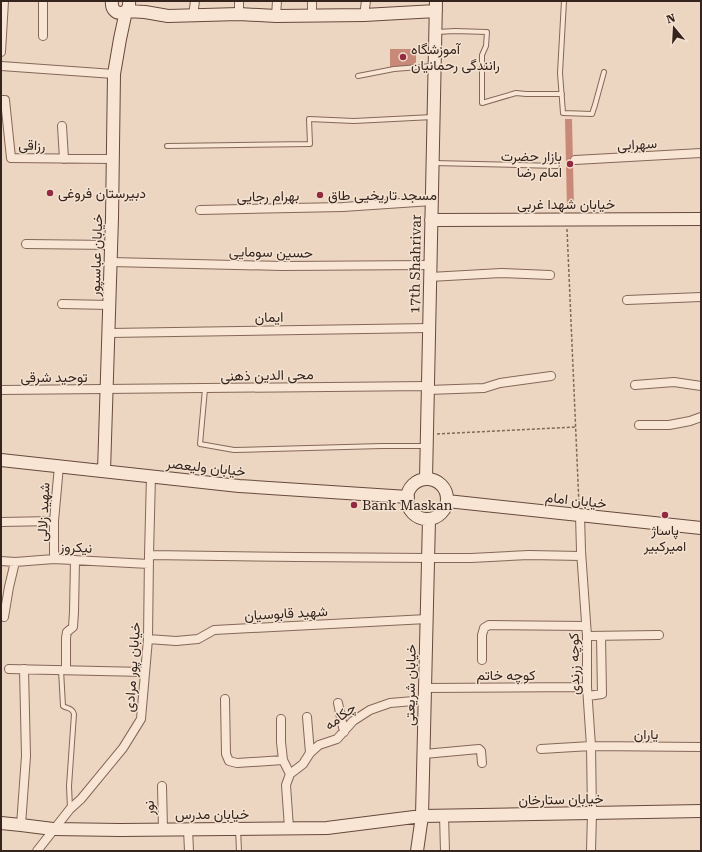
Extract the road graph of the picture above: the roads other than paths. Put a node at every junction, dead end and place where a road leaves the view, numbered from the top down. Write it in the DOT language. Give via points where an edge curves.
graph roads {
  1 [pos="4,1"];
  2 [pos="43,1"];
  3 [pos="195,1"];
  4 [pos="239,1"];
  5 [pos="277,1"];
  6 [pos="312,1"];
  7 [pos="366,1"];
  8 [pos="564,1"];
  9 [pos="110,3"];
  10 [pos="129,4"];
  11 [pos="436,6"];
  12 [pos="238,14"];
  13 [pos="193,15"];
  14 [pos="312,15"];
  15 [pos="364,15"];
  16 [pos="276,16"];
  17 [pos="435,32"];
  18 [pos="43,36"];
  19 [pos="120,39"];
  20 [pos="1,52"];
  21 [pos="1,66"];
  22 [pos="435,66"];
  23 [pos="604,72"];
  24 [pos="114,74"];
  25 [pos="358,76"];
  26 [pos="562,94"];
  27 [pos="1,100"];
  28 [pos="434,117"];
  29 [pos="62,126"];
  30 [pos="5,134"];
  31 [pos="167,146"];
  32 [pos="701,154"];
  33 [pos="64,159"];
  34 [pos="113,159"];
  35 [pos="575,160"];
  36 [pos="433,163"];
  37 [pos="556,166"];
  38 [pos="432,201"];
  39 [pos="200,210"];
  40 [pos="701,219"];
  41 [pos="431,220"];
  42 [pos="26,244"];
  43 [pos="112,245"];
  44 [pos="111,262"];
  45 [pos="430,271"];
  46 [pos="550,275"];
  47 [pos="701,296"];
  48 [pos="627,300"];
  49 [pos="62,304"];
  50 [pos="110,306"];
  51 [pos="429,328"];
  52 [pos="109,333"];
  53 [pos="551,376"];
  54 [pos="635,385"];
  55 [pos="701,386"];
  56 [pos="428,388"];
  57 [pos="205,389"];
  58 [pos="1,390"];
  59 [pos="107,390"];
  60 [pos="701,417"];
  61 [pos="639,425"];
  62 [pos="426,446"];
  63 [pos="1,460"];
  64 [pos="59,466"];
  65 [pos="104,471"];
  66 [pos="151,476"];
  67 [pos="426,479"];
  68 [pos="408,497"];
  69 [pos="447,501"];
  70 [pos="580,515"];
  71 [pos="429,518"];
  72 [pos="54,521"];
  73 [pos="1,522"];
  74 [pos="701,528"];
  75 [pos="149,555"];
  76 [pos="581,556"];
  77 [pos="428,558"];
  78 [pos="54,559"];
  79 [pos="75,560"];
  80 [pos="1,562"];
  81 [pos="15,562"];
  82 [pos="149,564"];
  83 [pos="4,617"];
  84 [pos="427,619"];
  85 [pos="586,626"];
  86 [pos="659,635"];
  87 [pos="587,636"];
  88 [pos="601,636"];
  89 [pos="148,639"];
  90 [pos="482,660"];
  91 [pos="9,669"];
  92 [pos="24,669"];
  93 [pos="64,670"];
  94 [pos="145,672"];
  95 [pos="587,691"];
  96 [pos="425,694"];
  97 [pos="225,699"];
  98 [pos="338,703"];
  99 [pos="307,717"];
  100 [pos="281,719"];
  101 [pos="344,732"];
  102 [pos="591,746"];
  103 [pos="701,747"];
  104 [pos="541,749"];
  105 [pos="310,753"];
  106 [pos="424,754"];
  107 [pos="283,760"];
  108 [pos="482,763"];
  109 [pos="290,774"];
  110 [pos="162,786"];
  111 [pos="70,809"];
  112 [pos="701,812"];
  113 [pos="592,813"];
  114 [pos="422,816"];
  115 [pos="444,816"];
  116 [pos="1,823"];
  117 [pos="21,825"];
  118 [pos="289,828"];
  119 [pos="54,829"];
  120 [pos="163,829"];
  121 [pos="188,829"];
  122 [pos="238,829"];
  123 [pos="37,851"];
  124 [pos="189,851"];
  125 [pos="239,851"];
  126 [pos="417,851"];
  127 [pos="445,851"];
  128 [pos="592,851"];
  1 -- 20 [label="street"];
  2 -- 18 [label="street"];
  3 -- 13 [label="street"];
  4 -- 12 [label="street"];
  5 -- 16 [label="street"];
  6 -- 14 [label="street"];
  7 -- 15 [label="street"];
  8 -- 26 [label="lane" via="560,73"];
  9 -- 10 [label="main road, خیابان عباسپور" via="117,13"];
  9 -- 19 [label="main road, خیابان عباسپور"];
  10 -- 13 [label="main road" via="145,12 168,16"];
  10 -- 19 [label="main road, خیابان عباسپور"];
  11 -- 15 [label="main road"];
  11 -- 17 [label="main road, 17th Shahrivar"];
  12 -- 13 [label="main road"];
  12 -- 16 [label="main road"];
  14 -- 15 [label="main road"];
  14 -- 16 [label="main road"];
  17 -- 22 [label="main road, 17th Shahrivar"];
  17 -- 26 [label="lane" via="488,32 482,55 482,103 516,93"];
  19 -- 24 [label="main road, خیابان عباسپور"];
  21 -- 24 [label="street"];
  22 -- 25 [label="lane" via="394,69"];
  22 -- 28 [label="main road, 17th Shahrivar"];
  23 -- 26 [label="lane" via="592,114 563,113"];
  24 -- 34 [label="main road, خیابان عباسپور"];
  27 -- 30 [label="street, رزاقی" via="5,100"];
  28 -- 31 [label="lane" via="354,121 309,119 310,144"];
  28 -- 36 [label="main road, 17th Shahrivar"];
  29 -- 33 [label="street"];
  30 -- 33 [label="street, رزاقی" via="11,158"];
  32 -- 35 [label="street, سهرابی"];
  33 -- 34 [label="street, رزاقی"];
  34 -- 43 [label="main road, خیابان عباسپور"];
  36 -- 37 [label="lane"];
  36 -- 38 [label="main road, 17th Shahrivar"];
  38 -- 39 [label="street, بهرام رجایی" via="343,207"];
  38 -- 41 [label="main road, 17th Shahrivar"];
  40 -- 41 [label="main road, خیابان شهدا غربی"];
  41 -- 45 [label="main road, 17th Shahrivar"];
  42 -- 43 [label="street"];
  43 -- 44 [label="main road, خیابان عباسپور"];
  44 -- 45 [label="street, حسین سومایی"];
  44 -- 50 [label="main road, خیابان عباسپور"];
  45 -- 46 [label="street, حسین سومایی"];
  45 -- 51 [label="main road, 17th Shahrivar"];
  47 -- 48 [label="street"];
  49 -- 50 [label="street"];
  50 -- 52 [label="main road, خیابان عباسپور"];
  51 -- 52 [label="street, ایمان"];
  51 -- 56 [label="main road, 17th Shahrivar"];
  52 -- 59 [label="main road, خیابان عباسپور"];
  53 -- 56 [label="street, محی الدین ذهنی" via="500,383 484,388"];
  54 -- 55 [label="street" via="674,382"];
  56 -- 57 [label="street, محی الدین ذهنی"];
  56 -- 62 [label="main road, 17th Shahrivar"];
  57 -- 59 [label="street, محی الدین ذهنی"];
  57 -- 62 [label="lane" via="200,444 234,450"];
  58 -- 59 [label="street, توحید شرقی"];
  59 -- 65 [label="main road, خیابان عباسپور"];
  60 -- 61 [label="street" via="669,425"];
  62 -- 67 [label="main road, 17th Shahrivar"];
  63 -- 64 [label="main road, خیابان ولیعصر"];
  64 -- 65 [label="main road, خیابان ولیعصر"];
  64 -- 72 [label="street, شهید زلالی"];
  65 -- 66 [label="main road, خیابان ولیعصر"];
  66 -- 68 [label="main road, خیابان ولیعصر" via="239,486"];
  66 -- 75 [label="street, خیابان پور مرادی"];
  67 -- 68 [label="main road" via="416,483"];
  67 -- 69 [label="main road" via="439,483 444,488"];
  68 -- 71 [label="main road" via="411,510 422,518"];
  69 -- 70 [label="main road, خیابان امام"];
  69 -- 71 [label="main road" via="439,515"];
  70 -- 74 [label="main road, خیابان امام"];
  70 -- 76 [label="street, کوچه زرندی"];
  71 -- 77 [label="main road, خیابان شریعتی"];
  72 -- 73 [label="street"];
  72 -- 78 [label="street, شهید زلالی"];
  75 -- 77 [label="street"];
  75 -- 82 [label="street, خیابان پور مرادی"];
  76 -- 77 [label="street"];
  76 -- 85 [label="street, کوچه زرندی"];
  77 -- 84 [label="main road, خیابان شریعتی"];
  78 -- 79 [label="street, نیکروز"];
  78 -- 81 [label="street, نیکروز"];
  79 -- 82 [label="street, نیکروز"];
  79 -- 93 [label="street" via="73,627 67,632"];
  80 -- 81 [label="street, نیکروز"];
  81 -- 83 [label="street"];
  82 -- 89 [label="street, خیابان پور مرادی"];
  84 -- 89 [label="street, شهید قابوسیان" via="214,630 198,639"];
  84 -- 96 [label="main road, خیابان شریعتی"];
  85 -- 87 [label="street, کوچه زرندی"];
  85 -- 90 [label="street" via="489,625 484,628 482,635"];
  86 -- 88 [label="street"];
  87 -- 88 [label="street"];
  87 -- 95 [label="street, کوچه زرندی"];
  88 -- 95 [label="street" via="602,694"];
  89 -- 94 [label="street, خیابان پور مرادی"];
  91 -- 92 [label="street"];
  92 -- 93 [label="street"];
  92 -- 117 [label="street" via="26,756"];
  93 -- 94 [label="street"];
  93 -- 111 [label="lane" via="62,706 71,708 74,714"];
  94 -- 111 [label="street, خیابان پور مرادی" via="141,719 123,748"];
  95 -- 96 [label="street, کوچه خاتم"];
  95 -- 102 [label="street, کوچه زرندی"];
  96 -- 101 [label="street, چکامه" via="370,710 353,721"];
  96 -- 106 [label="main road, خیابان شریعتی"];
  97 -- 107 [label="street" via="226,754 229,760"];
  98 -- 101 [label="street"];
  99 -- 105 [label="street"];
  100 -- 107 [label="street"];
  101 -- 105 [label="street, چکامه" via="337,739 319,745"];
  102 -- 103 [label="street, یاران"];
  102 -- 104 [label="street, یاران"];
  102 -- 113 [label="street, کوچه زرندی"];
  105 -- 109 [label="street, چکامه" via="303,764"];
  106 -- 108 [label="street" via="479,749"];
  106 -- 114 [label="main road, خیابان شریعتی"];
  107 -- 109 [label="street"];
  109 -- 118 [label="street" via="286,784"];
  110 -- 120 [label="street, نور"];
  111 -- 119 [label="street, خیابان پور مرادی"];
  112 -- 113 [label="main road, خیابان ستارخان"];
  113 -- 115 [label="main road, خیابان ستارخان"];
  113 -- 128 [label="street, کوچه زرندی"];
  114 -- 115 [label="main road, خیابان ستارخان"];
  114 -- 118 [label="main road, خیابان مدرس" via="327,828"];
  114 -- 126 [label="main road, خیابان شریعتی"];
  115 -- 127 [label="street"];
  116 -- 117 [label="main road, خیابان مدرس"];
  117 -- 119 [label="main road, خیابان مدرس"];
  118 -- 122 [label="main road, خیابان مدرس"];
  119 -- 120 [label="main road, خیابان مدرس"];
  119 -- 123 [label="street, خیابان پور مرادی"];
  120 -- 121 [label="main road, خیابان مدرس"];
  121 -- 122 [label="main road, خیابان مدرس"];
  121 -- 124 [label="street"];
  122 -- 125 [label="lane"];
}
